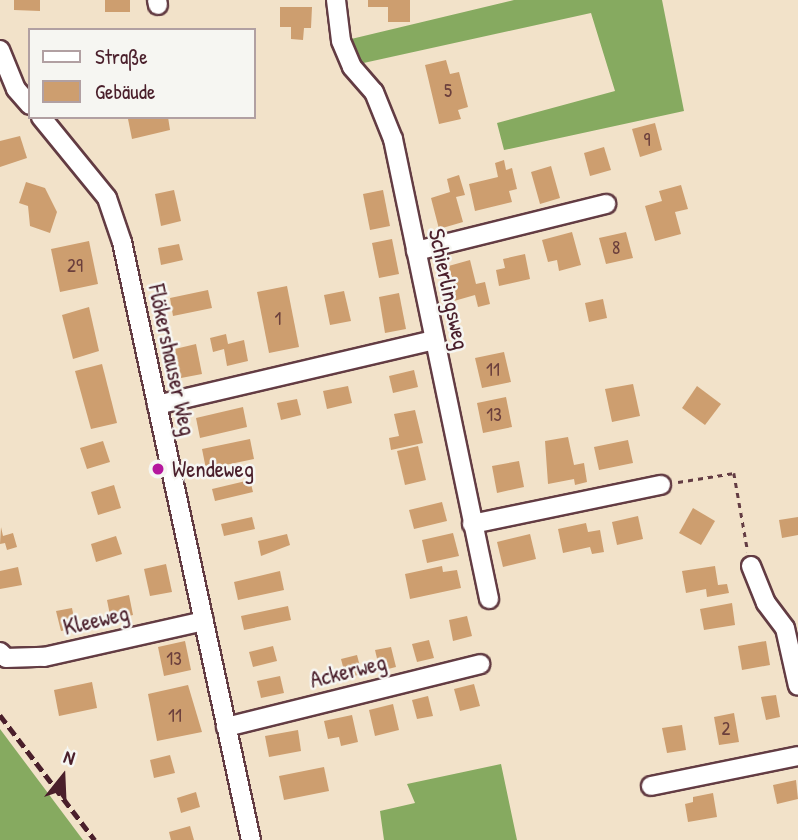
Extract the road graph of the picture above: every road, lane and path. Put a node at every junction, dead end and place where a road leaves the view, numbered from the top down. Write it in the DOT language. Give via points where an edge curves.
graph roads {
  1 [pos="337,0"];
  2 [pos="0,50"];
  3 [pos="8,92"];
  4 [pos="28,104"];
  5 [pos="43,119"];
  6 [pos="606,204"];
  7 [pos="416,251"];
  8 [pos="434,340"];
  9 [pos="157,405"];
  10 [pos="661,485"];
  11 [pos="472,524"];
  12 [pos="751,566"];
  13 [pos="489,599"];
  14 [pos="204,621"];
  15 [pos="792,626"];
  16 [pos="0,652"];
  17 [pos="481,664"];
  18 [pos="798,686"];
  19 [pos="226,727"];
  20 [pos="798,756"];
  21 [pos="651,786"];
  22 [pos="251,840"];
  1 -- 7 [label="street, Schierlingsweg" via="341,41 352,66 374,92 393,139"];
  2 -- 3 [label="street"];
  3 -- 4 [label="street"];
  5 -- 9 [label="street, Flökershauser Weg" via="107,198 122,243"];
  6 -- 7 [label="street"];
  7 -- 8 [label="street, Schierlingsweg"];
  8 -- 9 [label="street"];
  8 -- 11 [label="street, Schierlingsweg"];
  9 -- 14 [label="street, Flökershauser Weg"];
  10 -- 11 [label="street"];
  10 -- 12 [label="path" via="734,473"];
  11 -- 13 [label="street, Schierlingsweg"];
  12 -- 15 [label="street" via="766,603"];
  14 -- 16 [label="street, Kleeweg" via="44,657 6,658"];
  14 -- 19 [label="street, Flökershauser Weg"];
  15 -- 18 [label="street"];
  17 -- 19 [label="street, Ackerweg"];
  19 -- 22 [label="street, Flökershauser Weg"];
  20 -- 21 [label="street"];
}
